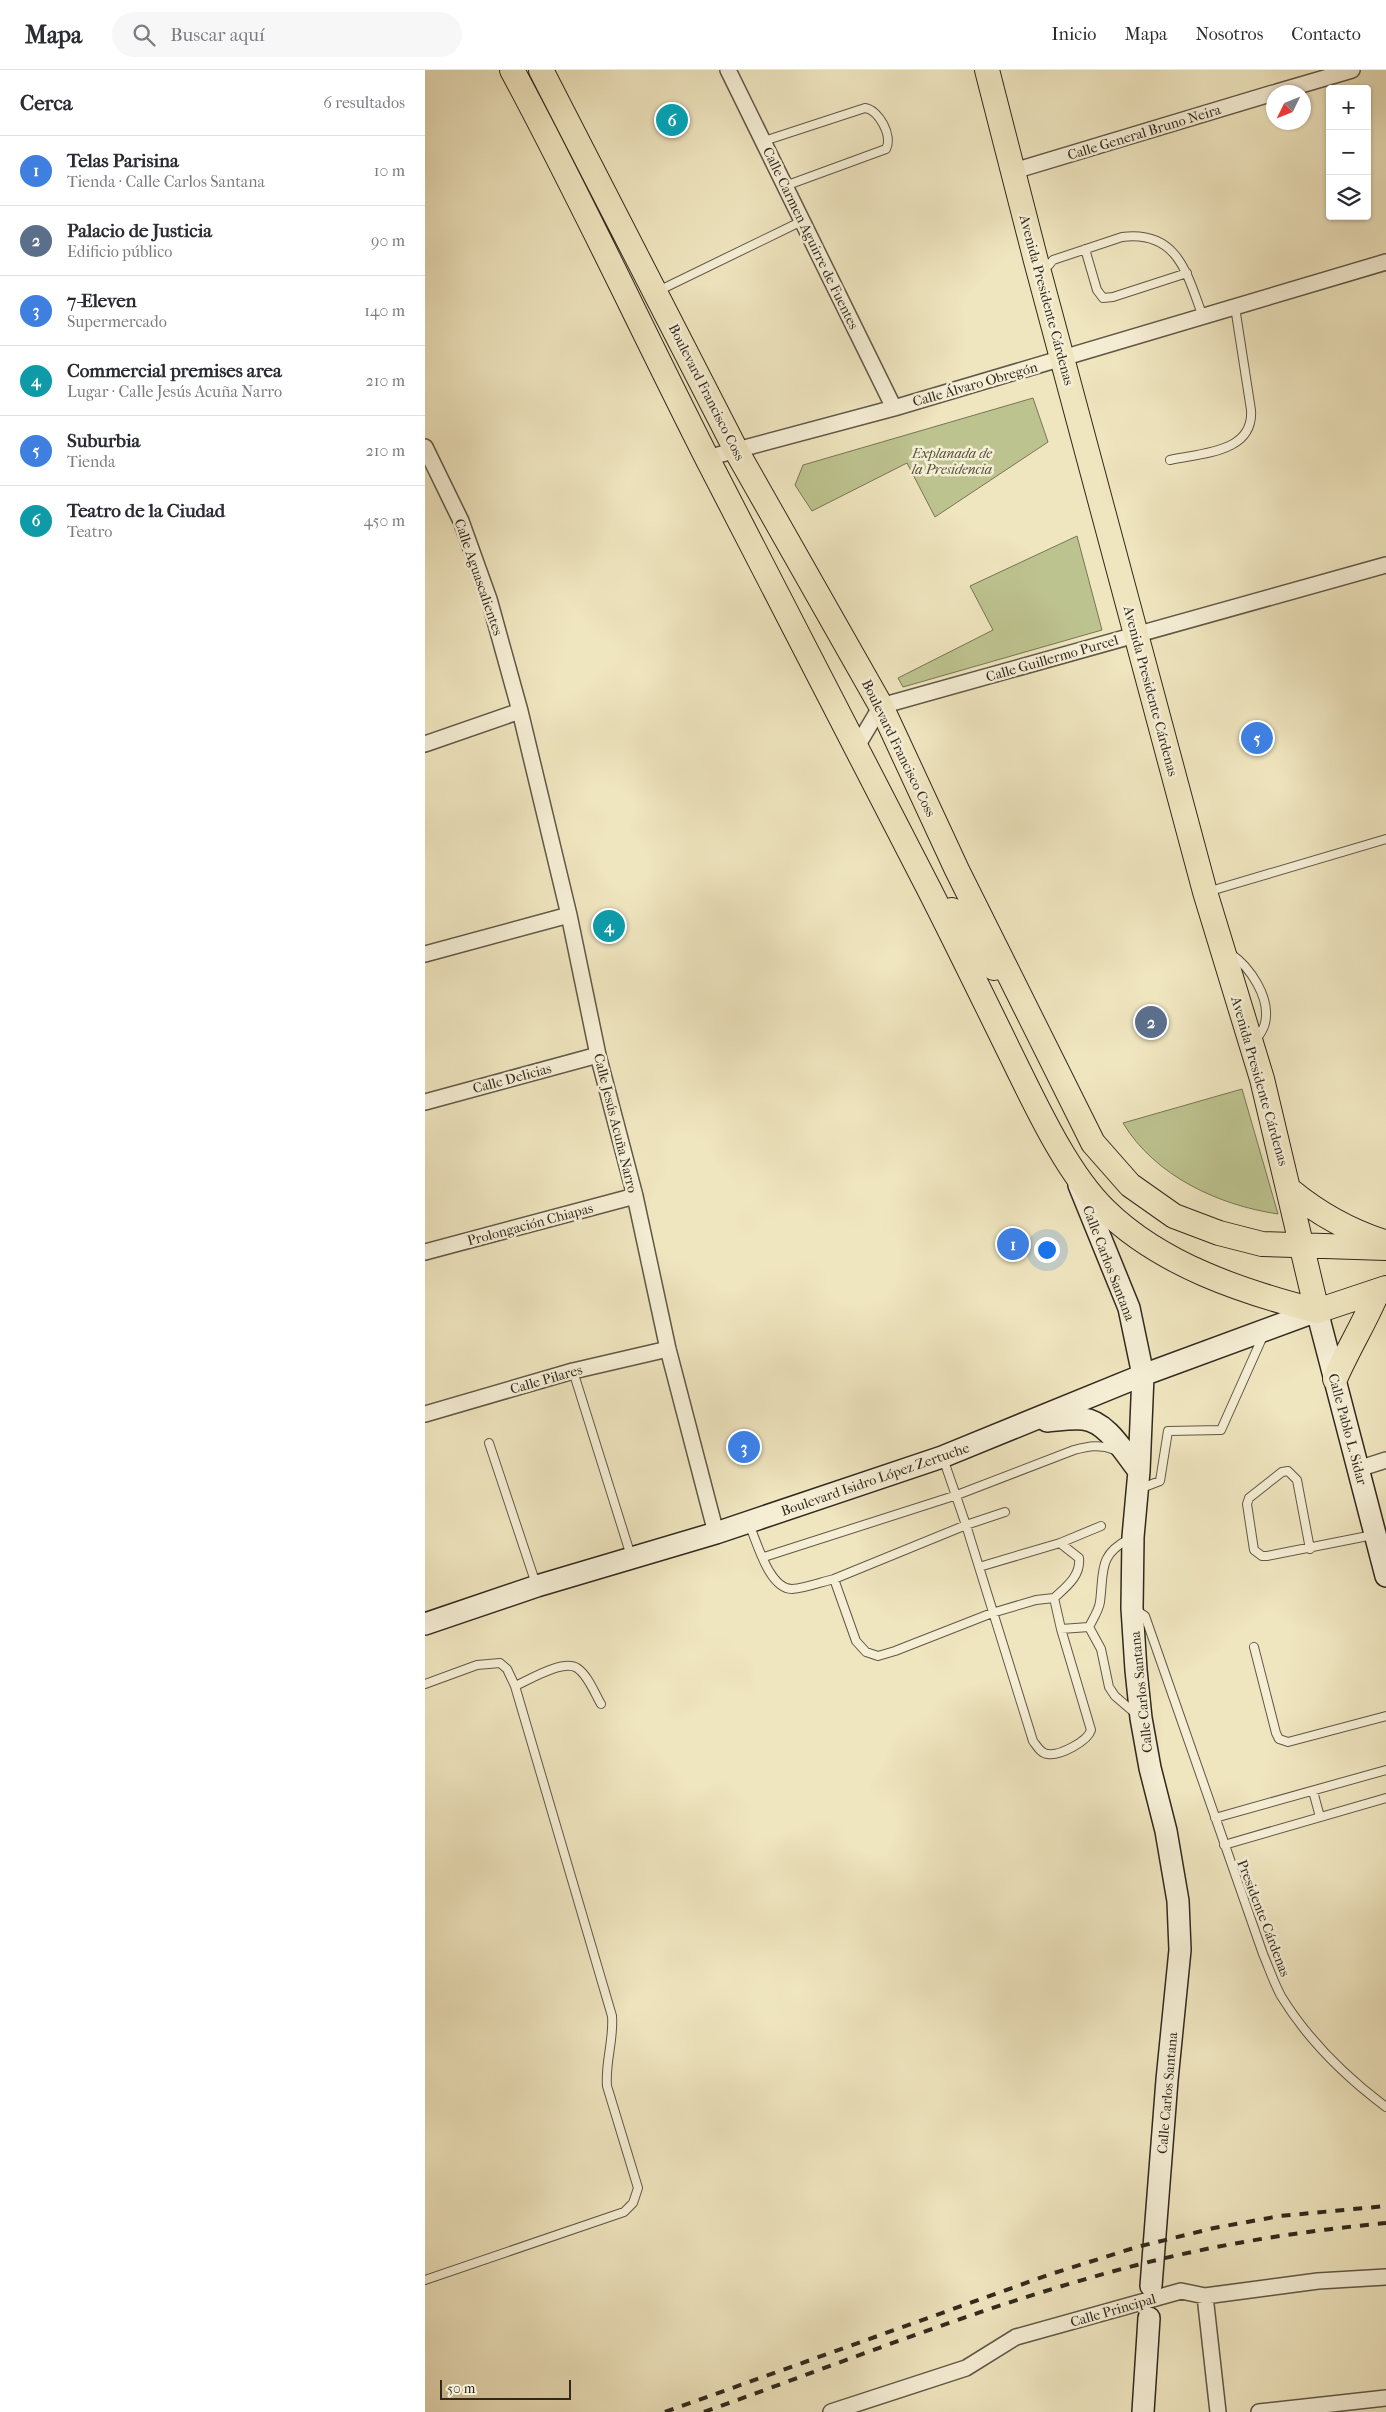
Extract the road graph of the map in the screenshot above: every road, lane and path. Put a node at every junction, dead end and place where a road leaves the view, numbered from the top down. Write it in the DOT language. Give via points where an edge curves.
graph roads {
  1 [pos="512,70"];
  2 [pos="541,70"];
  3 [pos="728,70"];
  4 [pos="987,70"];
  5 [pos="1352,70"];
  6 [pos="1302,85"];
  7 [pos="1266,96"];
  8 [pos="764,141"];
  9 [pos="567,147"];
  10 [pos="1014,171"];
  11 [pos="785,186"];
  12 [pos="802,221"];
  13 [pos="1085,249"];
  14 [pos="1386,262"];
  15 [pos="1042,263"];
  16 [pos="1187,273"];
  17 [pos="656,292"];
  18 [pos="1235,307"];
  19 [pos="1203,317"];
  20 [pos="1062,358"];
  21 [pos="894,408"];
  22 [pos="425,447"];
  23 [pos="737,452"];
  24 [pos="707,458"];
  25 [pos="1170,460"];
  26 [pos="1386,565"];
  27 [pos="1136,634"];
  28 [pos="881,706"];
  29 [pos="520,711"];
  30 [pos="425,744"];
  31 [pos="857,748"];
  32 [pos="886,805"];
  33 [pos="1386,839"];
  34 [pos="957,870"];
  35 [pos="931,892"];
  36 [pos="1205,892"];
  37 [pos="569,915"];
  38 [pos="425,954"];
  39 [pos="1035,1023"];
  40 [pos="598,1055"];
  41 [pos="425,1102"];
  42 [pos="1072,1167"];
  43 [pos="1291,1191"];
  44 [pos="635,1196"];
  45 [pos="1386,1242"];
  46 [pos="1301,1246"];
  47 [pos="1386,1248"];
  48 [pos="425,1252"];
  49 [pos="1382,1290"];
  50 [pos="1317,1311"];
  51 [pos="1265,1330"];
  52 [pos="668,1349"];
  53 [pos="573,1371"];
  54 [pos="1143,1375"];
  55 [pos="1335,1379"];
  56 [pos="425,1414"];
  57 [pos="1032,1422"];
  58 [pos="489,1443"];
  59 [pos="1125,1454"];
  60 [pos="942,1457"];
  61 [pos="1386,1460"];
  62 [pos="1358,1469"];
  63 [pos="1138,1481"];
  64 [pos="957,1495"];
  65 [pos="1005,1512"];
  66 [pos="749,1522"];
  67 [pos="966,1525"];
  68 [pos="1101,1526"];
  69 [pos="716,1533"];
  70 [pos="1375,1534"];
  71 [pos="1133,1537"];
  72 [pos="1060,1543"];
  73 [pos="1310,1548"];
  74 [pos="764,1557"];
  75 [pos="631,1558"];
  76 [pos="979,1567"];
  77 [pos="1386,1576"];
  78 [pos="834,1578"];
  79 [pos="537,1586"];
  80 [pos="1054,1598"];
  81 [pos="1132,1608"];
  82 [pos="992,1613"];
  83 [pos="425,1624"];
  84 [pos="1089,1627"];
  85 [pos="1061,1629"];
  86 [pos="1254,1647"];
  87 [pos="425,1684"];
  88 [pos="515,1686"];
  89 [pos="601,1704"];
  90 [pos="1386,1716"];
  91 [pos="1141,1718"];
  92 [pos="1386,1770"];
  93 [pos="1313,1791"];
  94 [pos="1386,1798"];
  95 [pos="1320,1817"];
  96 [pos="1215,1818"];
  97 [pos="1224,1845"];
  98 [pos="1386,2107"];
  99 [pos="1386,2277"];
  100 [pos="425,2280"];
  101 [pos="1151,2286"];
  102 [pos="1205,2296"];
  103 [pos="1149,2318"];
  104 [pos="1386,2398"];
  105 [pos="855,2408"];
  106 [pos="831,2412"];
  107 [pos="1143,2412"];
  108 [pos="1218,2412"];
  109 [pos="1259,2412"];
  1 -- 9 [label="main road, Boulevard Francisco Coss"];
  2 -- 9 [label="main road, Boulevard Francisco Coss"];
  3 -- 8 [label="street, Calle Carmen Aguirre de Fuentes"];
  4 -- 10 [label="main road, Avenida Presidente Cárdenas"];
  5 -- 6 [label="street, Calle General Bruno Neira"];
  7 -- 10 [label="street, Calle General Bruno Neira"];
  8 -- 11 [label="street, Calle Carmen Aguirre de Fuentes"];
  8 -- 11 [label="lane" via="865,108 880,118 888,140 886,149"];
  9 -- 17 [label="main road, Boulevard Francisco Coss"];
  9 -- 24 [label="main road, Boulevard Francisco Coss"];
  10 -- 15 [label="main road, Avenida Presidente Cárdenas"];
  11 -- 12 [label="street, Calle Carmen Aguirre de Fuentes"];
  12 -- 17 [label="lane"];
  12 -- 21 [label="street, Calle Carmen Aguirre de Fuentes"];
  13 -- 15 [label="lane"];
  13 -- 16 [label="lane" via="1122,237 1145,237 1173,251"];
  13 -- 16 [label="lane" via="1097,290 1103,298 1113,298"];
  14 -- 18 [label="street, Calle Álvaro Obregón"];
  15 -- 20 [label="main road, Avenida Presidente Cárdenas"];
  16 -- 19 [label="lane"];
  17 -- 23 [label="main road, Boulevard Francisco Coss"];
  18 -- 19 [label="street, Calle Álvaro Obregón"];
  18 -- 25 [label="lane" via="1251,410 1248,432 1231,446"];
  19 -- 20 [label="street, Calle Álvaro Obregón"];
  20 -- 21 [label="street, Calle Álvaro Obregón"];
  20 -- 27 [label="main road, Avenida Presidente Cárdenas"];
  21 -- 23 [label="street, Calle Álvaro Obregón"];
  22 -- 29 [label="street, Calle Aguascalientes" via="461,521 489,599"];
  23 -- 24 [label="street, Calle Álvaro Obregón"];
  23 -- 28 [label="main road, Boulevard Francisco Coss"];
  24 -- 31 [label="main road, Boulevard Francisco Coss"];
  26 -- 27 [label="street, Calle Guillermo Purcel"];
  27 -- 28 [label="street, Calle Guillermo Purcel"];
  27 -- 36 [label="main road, Avenida Presidente Cárdenas"];
  28 -- 31 [label="street"];
  28 -- 34 [label="main road, Boulevard Francisco Coss"];
  29 -- 30 [label="street"];
  29 -- 37 [label="street, Calle Jesús Acuña Narro"];
  31 -- 32 [label="main road, Boulevard Francisco Coss"];
  32 -- 34 [label="main road" via="936,874 947,876"];
  32 -- 35 [label="main road, Boulevard Francisco Coss"];
  33 -- 36 [label="lane"];
  34 -- 39 [label="main road, Boulevard Francisco Coss"];
  35 -- 39 [label="main road" via="949,905"];
  35 -- 42 [label="main road, Boulevard Francisco Coss" via="1043,1119"];
  36 -- 43 [label="main road, Avenida Presidente Cárdenas" via="1252,1046"];
  37 -- 38 [label="street"];
  37 -- 40 [label="street, Calle Jesús Acuña Narro"];
  39 -- 46 [label="main road, Boulevard Francisco Coss" via="1093,1142 1130,1184 1173,1216 1219,1233 1262,1244"];
  40 -- 41 [label="street, Calle Delicias"];
  40 -- 44 [label="street, Calle Jesús Acuña Narro"];
  42 -- 50 [label="main road, Boulevard Francisco Coss" via="1103,1209 1149,1246 1241,1288"];
  42 -- 54 [label="street, Calle Carlos Santana" via="1129,1308"];
  43 -- 45 [label="main road" via="1311,1209"];
  43 -- 46 [label="main road, Avenida Presidente Cárdenas"];
  44 -- 48 [label="street, Prolongación Chiapas"];
  44 -- 52 [label="street, Calle Jesús Acuña Narro"];
  46 -- 47 [label="main road, Boulevard Francisco Coss"];
  46 -- 50 [label="main road, Avenida Presidente Cárdenas"];
  49 -- 50 [label="main road"];
  49 -- 55 [label="main road"];
  50 -- 51 [label="street, Boulevard Isidro López Zertuche"];
  50 -- 55 [label="street, Calle Pablo L. Sidar"];
  51 -- 54 [label="street, Boulevard Isidro López Zertuche"];
  51 -- 63 [label="lane" via="1221,1430 1168,1431 1160,1481"];
  52 -- 53 [label="street, Calle Pilares"];
  52 -- 69 [label="street, Calle Jesús Acuña Narro"];
  53 -- 56 [label="street, Calle Pilares"];
  53 -- 75 [label="lane"];
  54 -- 57 [label="street, Boulevard Isidro López Zertuche"];
  54 -- 63 [label="street, Calle Carlos Santana"];
  55 -- 62 [label="street, Calle Pablo L. Sidar"];
  57 -- 59 [label="street" via="1084,1418 1104,1428"];
  57 -- 60 [label="street, Boulevard Isidro López Zertuche"];
  58 -- 79 [label="lane"];
  59 -- 63 [label="street"];
  59 -- 64 [label="lane" via="1104,1445 1091,1445"];
  60 -- 64 [label="lane"];
  60 -- 66 [label="street, Boulevard Isidro López Zertuche"];
  61 -- 62 [label="street"];
  62 -- 70 [label="street, Calle Pablo L. Sidar"];
  63 -- 71 [label="street, Calle Carlos Santana"];
  64 -- 67 [label="lane"];
  64 -- 74 [label="lane"];
  65 -- 67 [label="lane"];
  66 -- 69 [label="street, Boulevard Isidro López Zertuche"];
  66 -- 74 [label="lane"];
  67 -- 76 [label="lane"];
  67 -- 78 [label="lane"];
  68 -- 72 [label="lane"];
  69 -- 75 [label="street, Boulevard Isidro López Zertuche"];
  70 -- 73 [label="lane"];
  70 -- 77 [label="street, Calle Pablo L. Sidar"];
  71 -- 81 [label="street, Calle Carlos Santana"];
  71 -- 84 [label="lane" via="1115,1546 1109,1554 1102,1576 1100,1603"];
  72 -- 76 [label="lane"];
  72 -- 80 [label="lane" via="1079,1558 1080,1565 1073,1580"];
  73 -- 73 [label="lane" via="1267,1556 1254,1550 1247,1504 1249,1498 1282,1472 1288,1471 1297,1480"];
  74 -- 78 [label="lane" via="768,1571 777,1583 790,1589"];
  75 -- 79 [label="street, Boulevard Isidro López Zertuche"];
  76 -- 82 [label="lane"];
  78 -- 82 [label="lane" via="856,1641 866,1652 878,1656"];
  79 -- 83 [label="street, Boulevard Isidro López Zertuche"];
  80 -- 82 [label="lane"];
  80 -- 85 [label="lane"];
  81 -- 91 [label="street, Calle Carlos Santana"];
  81 -- 96 [label="lane, Presidente Cárdenas" via="1145,1616"];
  82 -- 85 [label="lane" via="1033,1742 1044,1754 1050,1755 1082,1743 1091,1730"];
  84 -- 85 [label="lane"];
  84 -- 91 [label="lane" via="1101,1649 1109,1687"];
  86 -- 90 [label="lane" via="1275,1733 1283,1741"];
  87 -- 88 [label="lane" via="477,1665 500,1663 507,1669"];
  88 -- 89 [label="lane" via="565,1666 577,1668"];
  88 -- 100 [label="lane" via="612,2016 607,2086 638,2188 637,2196 623,2212"];
  91 -- 101 [label="street, Calle Carlos Santana" via="1178,1901 1180,1950"];
  92 -- 93 [label="lane"];
  93 -- 95 [label="lane"];
  93 -- 96 [label="lane"];
  94 -- 95 [label="lane, Presidente Cárdenas"];
  95 -- 97 [label="lane, Presidente Cárdenas"];
  96 -- 97 [label="lane, Presidente Cárdenas"];
  97 -- 98 [label="lane, Presidente Cárdenas" via="1281,1995 1319,2047 1361,2089"];
  99 -- 102 [label="street, Calle Principal" via="1318,2281"];
  102 -- 105 [label="street, Calle Principal" via="1181,2291 1016,2338 965,2368"];
  102 -- 108 [label="street"];
  103 -- 107 [label="street"];
  104 -- 109 [label="street"];
  105 -- 106 [label="street, Calle Principal"];
}
